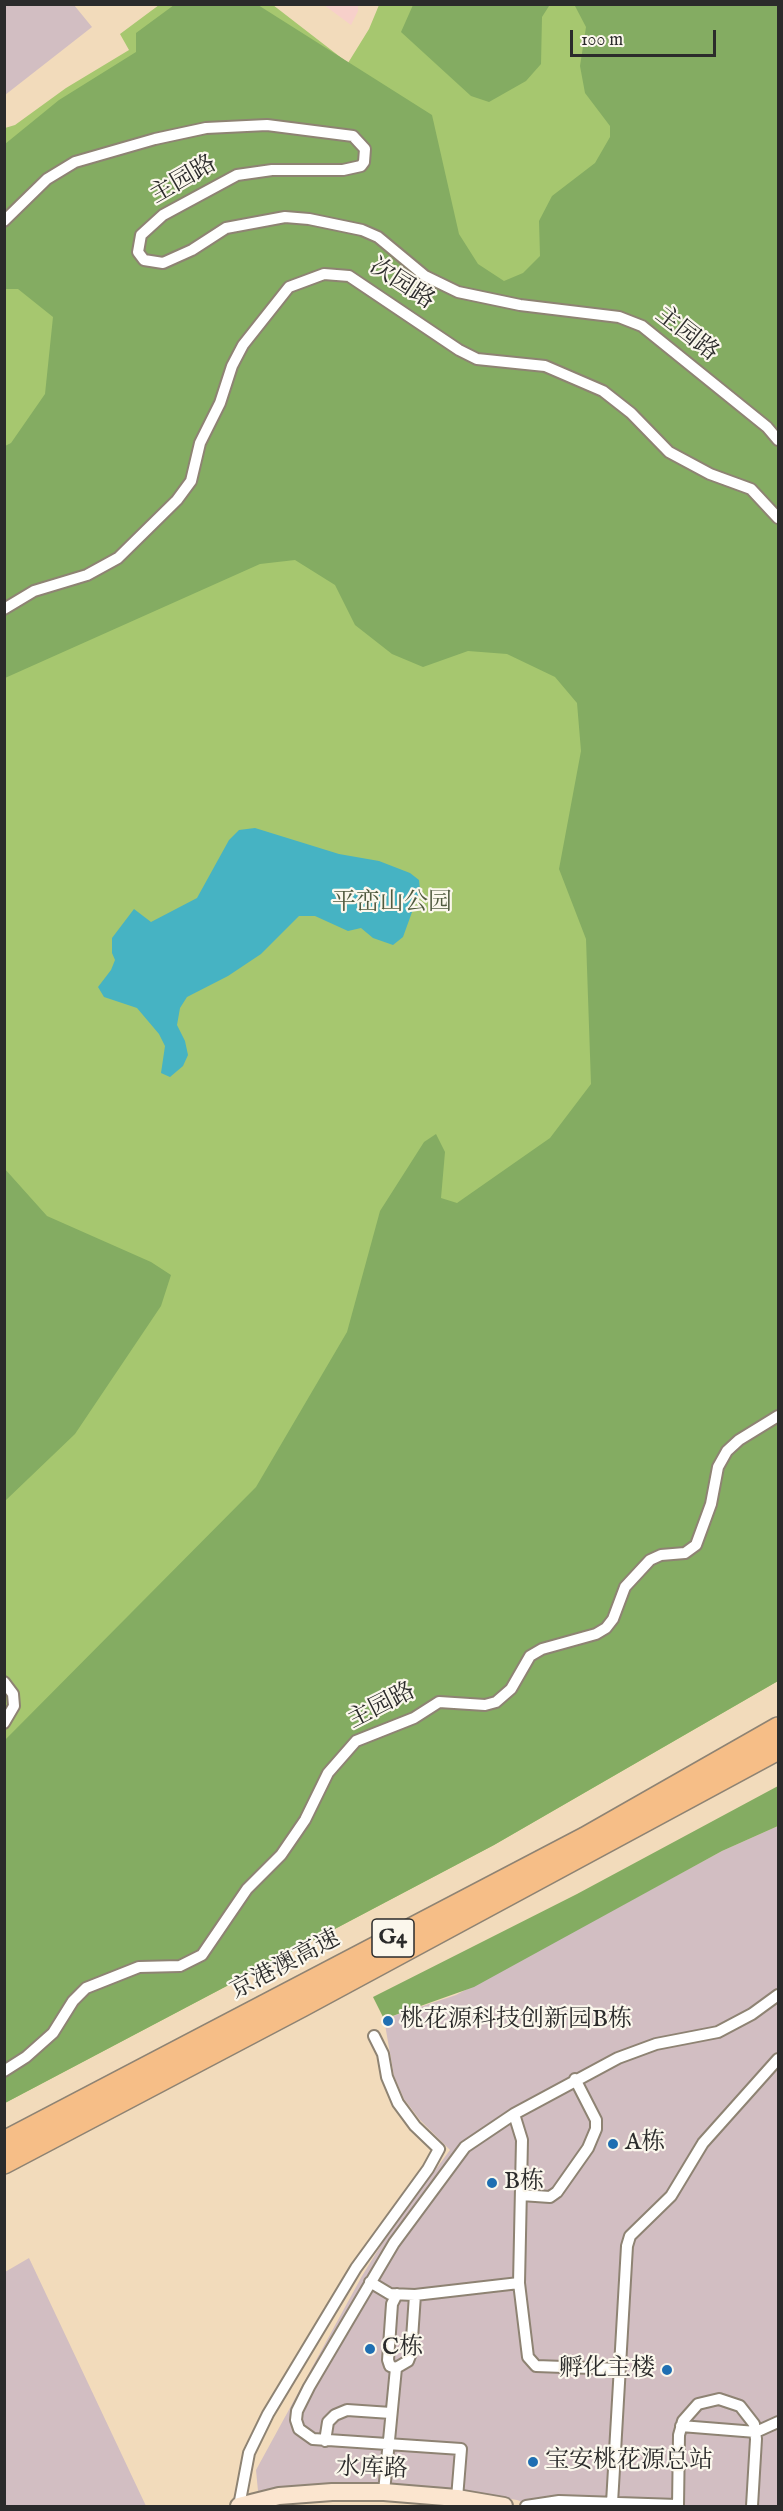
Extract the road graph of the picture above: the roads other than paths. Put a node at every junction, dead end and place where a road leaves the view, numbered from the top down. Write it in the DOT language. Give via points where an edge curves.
graph roads {
  1 [pos="4,221"];
  2 [pos="778,440"];
  3 [pos="778,518"];
  4 [pos="4,609"];
  5 [pos="778,1416"];
  6 [pos="4,1682"];
  7 [pos="4,1723"];
  8 [pos="778,1728"];
  9 [pos="778,1749"];
  10 [pos="778,1995"];
  11 [pos="374,2036"];
  12 [pos="778,2060"];
  13 [pos="4,2071"];
  14 [pos="575,2079"];
  15 [pos="514,2114"];
  16 [pos="4,2142"];
  17 [pos="4,2163"];
  18 [pos="521,2195"];
  19 [pos="370,2282"];
  20 [pos="519,2283"];
  21 [pos="397,2294"];
  22 [pos="415,2295"];
  23 [pos="396,2368"];
  24 [pos="620,2369"];
  25 [pos="392,2413"];
  26 [pos="778,2422"];
  27 [pos="681,2427"];
  28 [pos="756,2432"];
  29 [pos="325,2440"];
  30 [pos="388,2444"];
  31 [pos="384,2492"];
  32 [pos="457,2498"];
  33 [pos="612,2503"];
  34 [pos="239,2506"];
  35 [pos="504,2506"];
  36 [pos="526,2506"];
  37 [pos="677,2506"];
  38 [pos="752,2506"];
  1 -- 2 [label="street, 主园路" via="47,179 75,162 155,139 206,128 267,125 353,136 365,149 361,166 237,175 163,215 141,235 138,252 144,260 163,263 225,228 285,217 362,230 378,237 425,276 458,292 520,305 619,317 642,326"];
  3 -- 4 [label="street, 次园路" via="751,489 710,474 669,452 603,391 545,366 477,359 349,276 324,274 289,287 243,345 204,434 191,481 177,500 118,558 87,575 34,591"];
  5 -- 13 [label="street, 主园路" via="727,1451 696,1545 685,1553 650,1560 625,1587 606,1628 530,1656 511,1689 496,1702 440,1702 407,1721 356,1741 328,1773 282,1855 247,1889 202,1955 180,1966 139,1967 86,1988 73,2001 54,2033"];
  6 -- 7 [label="street" via="13,1694 14,1706"];
  8 -- 16 [label="highway, 京港澳高速 / G4" via="585,1838"];
  9 -- 17 [label="highway, 京港澳高速 / G4"];
  10 -- 14 [label="street" via="718,2032 656,2044"];
  11 -- 34 [label="street" via="398,2103 439,2149 356,2268 268,2414 249,2453"];
  12 -- 24 [label="street" via="703,2143 671,2196 630,2236"];
  14 -- 15 [label="street"];
  14 -- 18 [label="street" via="596,2120 588,2148 550,2197"];
  15 -- 18 [label="street" via="522,2140"];
  15 -- 19 [label="street" via="465,2147"];
  18 -- 20 [label="street"];
  19 -- 21 [label="street"];
  19 -- 29 [label="street" via="297,2411 299,2429 313,2439"];
  20 -- 22 [label="street"];
  20 -- 24 [label="street" via="525,2349 536,2366"];
  21 -- 22 [label="street"];
  21 -- 23 [label="street" via="392,2304 388,2360"];
  22 -- 23 [label="street" via="411,2353 408,2361"];
  23 -- 25 [label="street"];
  24 -- 33 [label="street"];
  25 -- 29 [label="street" via="346,2410 328,2422"];
  25 -- 30 [label="street"];
  26 -- 28 [label="street"];
  27 -- 28 [label="street"];
  27 -- 28 [label="street" via="698,2404 719,2399 740,2406"];
  27 -- 37 [label="street"];
  28 -- 38 [label="street"];
  29 -- 30 [label="street"];
  30 -- 31 [label="street"];
  30 -- 32 [label="street" via="461,2449"];
  31 -- 32 [label="street, 水库路"];
  31 -- 34 [label="street, 水库路" via="297,2493"];
  32 -- 35 [label="street, 水库路"];
  33 -- 36 [label="street" via="559,2501"];
  33 -- 37 [label="street"];
}
